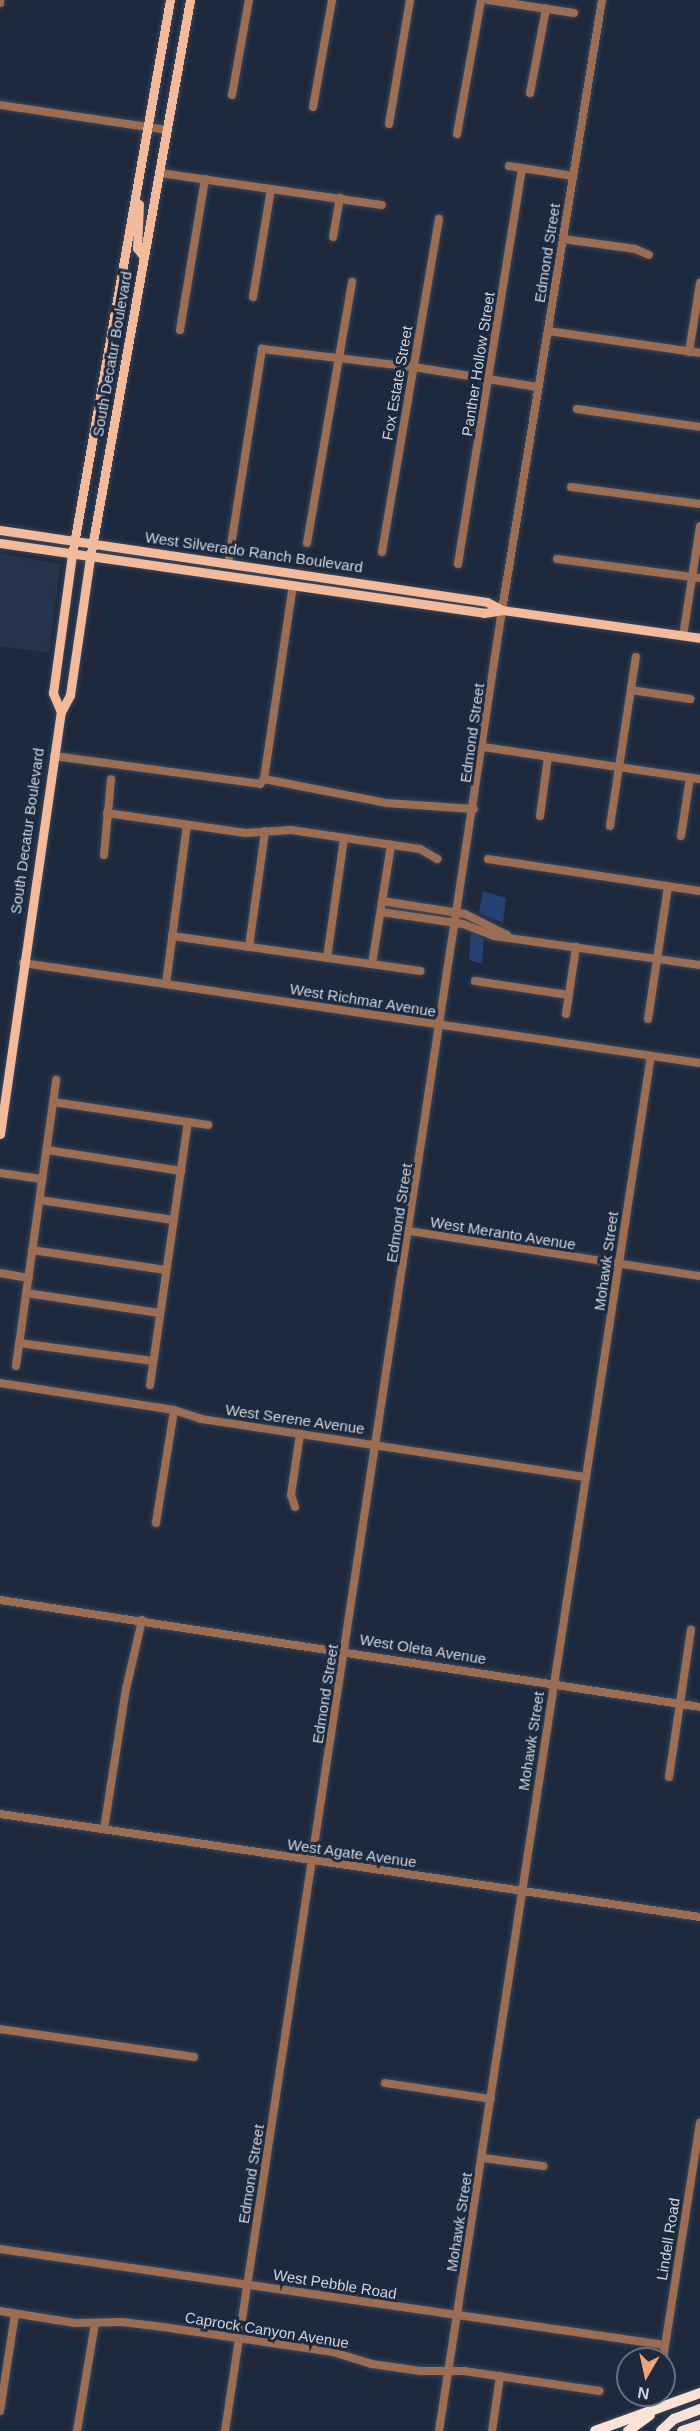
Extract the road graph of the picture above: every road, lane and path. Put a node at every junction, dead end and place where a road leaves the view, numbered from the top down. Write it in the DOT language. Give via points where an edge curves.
graph roads {
  1 [pos="170,0"];
  2 [pos="190,0"];
  3 [pos="249,0"];
  4 [pos="332,0"];
  5 [pos="410,0"];
  6 [pos="481,0"];
  7 [pos="488,0"];
  8 [pos="602,0"];
  9 [pos="546,9"];
  10 [pos="574,13"];
  11 [pos="530,93"];
  12 [pos="232,95"];
  13 [pos="0,105"];
  14 [pos="313,107"];
  15 [pos="389,124"];
  16 [pos="148,127"];
  17 [pos="167,130"];
  18 [pos="457,134"];
  19 [pos="509,166"];
  20 [pos="522,168"];
  21 [pos="160,173"];
  22 [pos="573,176"];
  23 [pos="205,179"];
  24 [pos="138,187"];
  25 [pos="271,189"];
  26 [pos="340,198"];
  27 [pos="382,205"];
  28 [pos="439,219"];
  29 [pos="333,237"];
  30 [pos="563,239"];
  31 [pos="649,255"];
  32 [pos="144,257"];
  33 [pos="352,282"];
  34 [pos="700,283"];
  35 [pos="252,297"];
  36 [pos="180,330"];
  37 [pos="548,331"];
  38 [pos="689,352"];
  39 [pos="700,353"];
  40 [pos="340,360"];
  41 [pos="414,367"];
  42 [pos="490,381"];
  43 [pos="537,387"];
  44 [pos="577,409"];
  45 [pos="700,427"];
  46 [pos="571,487"];
  47 [pos="700,504"];
  48 [pos="700,526"];
  49 [pos="0,530"];
  50 [pos="75,542"];
  51 [pos="0,543"];
  52 [pos="307,543"];
  53 [pos="93,544"];
  54 [pos="382,552"];
  55 [pos="72,555"];
  56 [pos="90,558"];
  57 [pos="557,559"];
  58 [pos="228,564"];
  59 [pos="458,564"];
  60 [pos="696,577"];
  61 [pos="292,586"];
  62 [pos="502,610"];
  63 [pos="683,636"];
  64 [pos="700,638"];
  65 [pos="636,657"];
  66 [pos="631,690"];
  67 [pos="690,699"];
  68 [pos="61,712"];
  69 [pos="483,747"];
  70 [pos="54,756"];
  71 [pos="548,757"];
  72 [pos="619,767"];
  73 [pos="690,778"];
  74 [pos="111,779"];
  75 [pos="700,779"];
  76 [pos="262,782"];
  77 [pos="474,809"];
  78 [pos="107,813"];
  79 [pos="540,816"];
  80 [pos="187,825"];
  81 [pos="610,826"];
  82 [pos="265,831"];
  83 [pos="681,836"];
  84 [pos="344,838"];
  85 [pos="391,845"];
  86 [pos="104,855"];
  87 [pos="437,859"];
  88 [pos="488,859"];
  89 [pos="668,886"];
  90 [pos="700,891"];
  91 [pos="382,901"];
  92 [pos="381,912"];
  93 [pos="459,913"];
  94 [pos="457,923"];
  95 [pos="172,936"];
  96 [pos="511,937"];
  97 [pos="249,947"];
  98 [pos="576,947"];
  99 [pos="327,958"];
  100 [pos="657,959"];
  101 [pos="23,963"];
  102 [pos="372,964"];
  103 [pos="700,965"];
  104 [pos="421,971"];
  105 [pos="475,981"];
  106 [pos="166,984"];
  107 [pos="569,995"];
  108 [pos="566,1014"];
  109 [pos="648,1019"];
  110 [pos="442,1026"];
  111 [pos="651,1056"];
  112 [pos="700,1063"];
  113 [pos="56,1080"];
  114 [pos="53,1102"];
  115 [pos="188,1122"];
  116 [pos="208,1125"];
  117 [pos="0,1134"];
  118 [pos="47,1150"];
  119 [pos="181,1171"];
  120 [pos="0,1173"];
  121 [pos="42,1179"];
  122 [pos="40,1200"];
  123 [pos="174,1220"];
  124 [pos="410,1231"];
  125 [pos="32,1250"];
  126 [pos="618,1263"];
  127 [pos="166,1270"];
  128 [pos="0,1273"];
  129 [pos="700,1276"];
  130 [pos="28,1278"];
  131 [pos="26,1293"];
  132 [pos="160,1313"];
  133 [pos="19,1342"];
  134 [pos="153,1361"];
  135 [pos="16,1366"];
  136 [pos="0,1383"];
  137 [pos="150,1385"];
  138 [pos="174,1410"];
  139 [pos="300,1434"];
  140 [pos="376,1444"];
  141 [pos="586,1477"];
  142 [pos="295,1507"];
  143 [pos="156,1523"];
  144 [pos="0,1600"];
  145 [pos="142,1620"];
  146 [pos="691,1630"];
  147 [pos="345,1651"];
  148 [pos="553,1683"];
  149 [pos="679,1704"];
  150 [pos="700,1707"];
  151 [pos="669,1777"];
  152 [pos="0,1814"];
  153 [pos="104,1829"];
  154 [pos="313,1862"];
  155 [pos="520,1891"];
  156 [pos="700,1917"];
  157 [pos="0,2029"];
  158 [pos="194,2057"];
  159 [pos="385,2083"];
  160 [pos="491,2099"];
  161 [pos="700,2123"];
  162 [pos="483,2158"];
  163 [pos="543,2166"];
  164 [pos="0,2249"];
  165 [pos="248,2284"];
  166 [pos="0,2311"];
  167 [pos="15,2314"];
  168 [pos="457,2316"];
  169 [pos="95,2323"];
  170 [pos="239,2338"];
  171 [pos="665,2345"];
  172 [pos="448,2371"];
  173 [pos="500,2376"];
  174 [pos="600,2391"];
  175 [pos="700,2393"];
  176 [pos="656,2407"];
  177 [pos="700,2409"];
  178 [pos="655,2410"];
  179 [pos="0,2411"];
  180 [pos="700,2425"];
  181 [pos="77,2431"];
  182 [pos="225,2431"];
  183 [pos="439,2431"];
  184 [pos="492,2431"];
  185 [pos="595,2431"];
  186 [pos="628,2431"];
  187 [pos="661,2431"];
  188 [pos="682,2431"];
  1 -- 16 [label="main road, South Decatur Boulevard"];
  2 -- 17 [label="main road, South Decatur Boulevard"];
  3 -- 12 [label="street"];
  4 -- 14 [label="street"];
  5 -- 15 [label="street"];
  6 -- 18 [label="street"];
  7 -- 9 [label="street"];
  8 -- 22 [label="street, Edmond Street"];
  9 -- 10 [label="street"];
  9 -- 11 [label="street"];
  13 -- 16 [label="street"];
  16 -- 17 [label="street"];
  16 -- 24 [label="main road, South Decatur Boulevard"];
  17 -- 21 [label="main road, South Decatur Boulevard"];
  19 -- 20 [label="street"];
  20 -- 22 [label="street"];
  20 -- 42 [label="street, Panther Hollow Street"];
  21 -- 23 [label="street"];
  21 -- 32 [label="main road, South Decatur Boulevard"];
  22 -- 30 [label="street, Edmond Street"];
  23 -- 25 [label="street"];
  23 -- 36 [label="street"];
  24 -- 32 [label="main road" via="137,248"];
  24 -- 50 [label="main road, South Decatur Boulevard"];
  25 -- 26 [label="street"];
  25 -- 35 [label="street"];
  26 -- 27 [label="street"];
  26 -- 29 [label="street"];
  28 -- 41 [label="street, Fox Estate Street"];
  30 -- 31 [label="street" via="635,249"];
  30 -- 37 [label="street, Edmond Street"];
  32 -- 53 [label="main road, South Decatur Boulevard"];
  33 -- 40 [label="street"];
  34 -- 38 [label="street"];
  37 -- 38 [label="street"];
  37 -- 43 [label="street, Edmond Street"];
  38 -- 39 [label="street"];
  40 -- 41 [label="street"];
  40 -- 52 [label="street"];
  40 -- 58 [label="street" via="262,349"];
  41 -- 42 [label="street"];
  41 -- 54 [label="street, Fox Estate Street"];
  42 -- 43 [label="street"];
  42 -- 59 [label="street, Panther Hollow Street"];
  43 -- 62 [label="street, Edmond Street"];
  44 -- 45 [label="street"];
  46 -- 47 [label="street"];
  48 -- 60 [label="street"];
  49 -- 50 [label="main road, West Silverado Ranch Boulevard"];
  50 -- 53 [label="main road, West Silverado Ranch Boulevard"];
  50 -- 55 [label="main road, South Decatur Boulevard"];
  51 -- 55 [label="main road, West Silverado Ranch Boulevard"];
  53 -- 56 [label="main road, South Decatur Boulevard"];
  53 -- 58 [label="main road, West Silverado Ranch Boulevard"];
  55 -- 56 [label="main road, West Silverado Ranch Boulevard"];
  55 -- 68 [label="main road, South Decatur Boulevard" via="54,693"];
  56 -- 61 [label="main road, West Silverado Ranch Boulevard"];
  56 -- 68 [label="main road, South Decatur Boulevard" via="70,695"];
  57 -- 60 [label="street"];
  58 -- 62 [label="main road, West Silverado Ranch Boulevard" via="487,602"];
  60 -- 63 [label="street"];
  61 -- 62 [label="main road, West Silverado Ranch Boulevard" via="484,613"];
  61 -- 76 [label="street"];
  62 -- 63 [label="main road, West Silverado Ranch Boulevard"];
  62 -- 69 [label="street, Edmond Street"];
  63 -- 64 [label="main road, West Silverado Ranch Boulevard"];
  65 -- 66 [label="street"];
  66 -- 67 [label="street"];
  66 -- 72 [label="street"];
  68 -- 70 [label="main road, South Decatur Boulevard"];
  69 -- 71 [label="street"];
  69 -- 77 [label="street, Edmond Street"];
  70 -- 76 [label="street"];
  70 -- 101 [label="main road, South Decatur Boulevard"];
  71 -- 72 [label="street"];
  71 -- 79 [label="street"];
  72 -- 73 [label="street"];
  72 -- 81 [label="street"];
  73 -- 75 [label="street"];
  73 -- 83 [label="street"];
  74 -- 78 [label="street"];
  76 -- 77 [label="street" via="386,803"];
  77 -- 93 [label="street, Edmond Street"];
  78 -- 80 [label="street"];
  78 -- 86 [label="street"];
  80 -- 82 [label="street" via="246,833"];
  80 -- 95 [label="street"];
  82 -- 84 [label="street" via="291,830"];
  82 -- 97 [label="street"];
  84 -- 85 [label="street"];
  84 -- 99 [label="street"];
  85 -- 87 [label="street" via="420,849"];
  85 -- 91 [label="street"];
  88 -- 89 [label="street"];
  89 -- 90 [label="street"];
  89 -- 100 [label="street"];
  91 -- 92 [label="street"];
  91 -- 93 [label="street"];
  92 -- 94 [label="street"];
  92 -- 102 [label="street"];
  93 -- 94 [label="street, Edmond Street"];
  93 -- 96 [label="street"];
  94 -- 96 [label="street"];
  94 -- 110 [label="street, Edmond Street"];
  95 -- 97 [label="street"];
  95 -- 106 [label="street"];
  96 -- 98 [label="street"];
  97 -- 99 [label="street"];
  98 -- 100 [label="street"];
  98 -- 107 [label="street"];
  99 -- 102 [label="street"];
  100 -- 103 [label="street"];
  100 -- 109 [label="street"];
  101 -- 106 [label="street, West Richmar Avenue"];
  101 -- 117 [label="main road, South Decatur Boulevard"];
  102 -- 104 [label="street"];
  105 -- 107 [label="street"];
  106 -- 110 [label="street, West Richmar Avenue"];
  107 -- 108 [label="street"];
  110 -- 111 [label="street, West Richmar Avenue"];
  110 -- 124 [label="street, Edmond Street"];
  111 -- 112 [label="street, West Richmar Avenue"];
  111 -- 126 [label="street, Mohawk Street"];
  113 -- 114 [label="street"];
  114 -- 115 [label="street"];
  114 -- 118 [label="street"];
  115 -- 116 [label="street"];
  115 -- 119 [label="street"];
  118 -- 119 [label="street"];
  118 -- 121 [label="street"];
  119 -- 123 [label="street"];
  120 -- 121 [label="street"];
  121 -- 122 [label="street"];
  122 -- 123 [label="street"];
  122 -- 125 [label="street"];
  123 -- 127 [label="street"];
  124 -- 126 [label="street, West Meranto Avenue"];
  124 -- 140 [label="street, Edmond Street"];
  125 -- 127 [label="street"];
  125 -- 130 [label="street"];
  126 -- 129 [label="street, West Meranto Avenue"];
  126 -- 141 [label="street, Mohawk Street"];
  127 -- 132 [label="street"];
  128 -- 130 [label="street"];
  130 -- 131 [label="street"];
  131 -- 132 [label="street"];
  131 -- 133 [label="street"];
  132 -- 134 [label="street"];
  133 -- 134 [label="street"];
  133 -- 135 [label="street"];
  134 -- 137 [label="street"];
  136 -- 138 [label="street, West Serene Avenue"];
  138 -- 139 [label="street, West Serene Avenue" via="201,1419"];
  138 -- 143 [label="street"];
  139 -- 140 [label="street, West Serene Avenue"];
  139 -- 142 [label="street" via="291,1495"];
  140 -- 141 [label="street, West Serene Avenue"];
  140 -- 147 [label="street, Edmond Street"];
  141 -- 148 [label="street, Mohawk Street"];
  144 -- 145 [label="street, West Oleta Avenue"];
  145 -- 147 [label="street, West Oleta Avenue"];
  145 -- 153 [label="street" via="126,1689"];
  146 -- 149 [label="street"];
  147 -- 148 [label="street, West Oleta Avenue"];
  147 -- 154 [label="street, Edmond Street"];
  148 -- 149 [label="street, West Oleta Avenue"];
  148 -- 155 [label="street, Mohawk Street"];
  149 -- 150 [label="street, West Oleta Avenue"];
  149 -- 151 [label="street"];
  152 -- 153 [label="street, West Agate Avenue"];
  153 -- 154 [label="street, West Agate Avenue"];
  154 -- 155 [label="street, West Agate Avenue"];
  154 -- 165 [label="street, Edmond Street"];
  155 -- 156 [label="street, West Agate Avenue"];
  155 -- 160 [label="street, Mohawk Street"];
  157 -- 158 [label="street"];
  159 -- 160 [label="street"];
  160 -- 162 [label="street, Mohawk Street"];
  161 -- 171 [label="street, Lindell Road"];
  162 -- 163 [label="street"];
  162 -- 168 [label="street, Mohawk Street"];
  164 -- 165 [label="street, West Pebble Road"];
  165 -- 168 [label="street, West Pebble Road"];
  165 -- 170 [label="street, Edmond Street"];
  166 -- 167 [label="street, Caprock Canyon Avenue"];
  167 -- 169 [label="street, Caprock Canyon Avenue"];
  167 -- 179 [label="street"];
  168 -- 171 [label="street, West Pebble Road"];
  168 -- 172 [label="street, Mohawk Street"];
  169 -- 170 [label="street, Caprock Canyon Avenue" via="122,2322"];
  169 -- 181 [label="street"];
  170 -- 172 [label="street, Caprock Canyon Avenue" via="333,2352 372,2364"];
  170 -- 182 [label="street, Edmond Street"];
  172 -- 173 [label="street, Caprock Canyon Avenue"];
  172 -- 183 [label="street, Mohawk Street"];
  173 -- 174 [label="street, Caprock Canyon Avenue"];
  173 -- 184 [label="street"];
  175 -- 178 [label="highway"];
  176 -- 178 [label="street"];
  177 -- 187 [label="highway" via="674,2419"];
  178 -- 185 [label="highway"];
  178 -- 186 [label="highway"];
  180 -- 188 [label="highway"];
}
